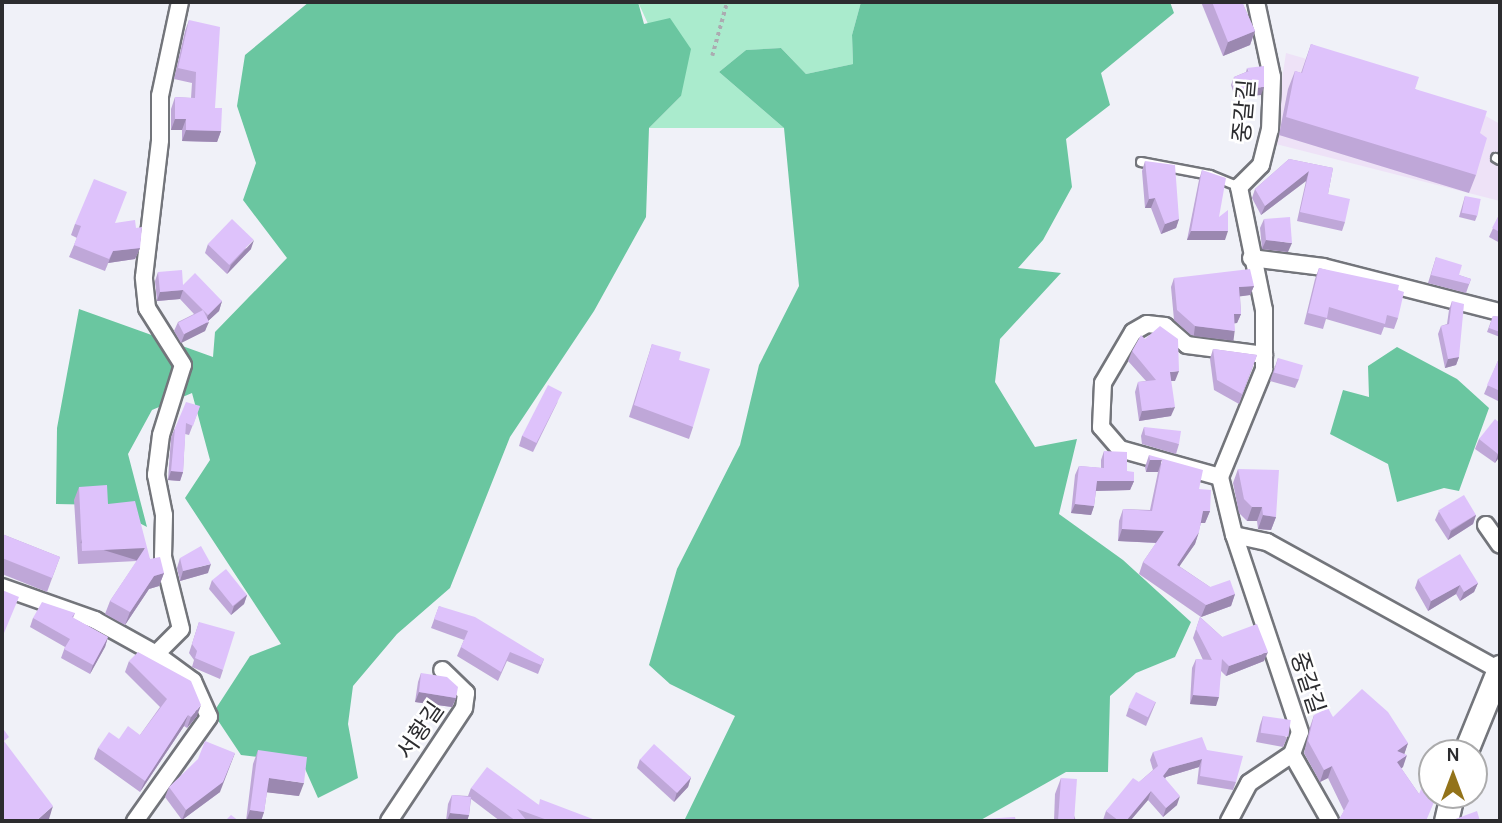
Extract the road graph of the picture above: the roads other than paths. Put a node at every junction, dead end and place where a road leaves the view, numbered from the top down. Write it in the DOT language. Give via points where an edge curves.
graph roads {
  1 [pos="180,2"];
  2 [pos="1256,2"];
  3 [pos="1141,162"];
  4 [pos="1239,187"];
  5 [pos="1251,258"];
  6 [pos="1500,313"];
  7 [pos="1264,355"];
  8 [pos="1220,477"];
  9 [pos="1486,524"];
  10 [pos="1234,535"];
  11 [pos="1500,545"];
  12 [pos="2,587"];
  13 [pos="156,654"];
  14 [pos="1500,668"];
  15 [pos="442,670"];
  16 [pos="1471,739"];
  17 [pos="1292,754"];
  18 [pos="135,821"];
  19 [pos="389,821"];
  20 [pos="1229,821"];
  21 [pos="1330,821"];
  1 -- 13 [label="street" via="160,96 160,140 145,266 147,307 183,365 161,435 156,475 164,516 163,557 181,629"];
  2 -- 4 [label="street, 중갈길" via="1272,77 1270,130 1261,165"];
  3 -- 4 [label="lane" via="1210,175"];
  4 -- 5 [label="street"];
  5 -- 6 [label="street" via="1323,267"];
  5 -- 7 [label="street" via="1264,310"];
  7 -- 8 [label="street" via="1264,369"];
  7 -- 8 [label="street" via="1187,345 1165,326 1147,324 1133,332 1103,383 1101,427 1120,449"];
  8 -- 10 [label="street, 중갈길"];
  9 -- 11 [label="street"];
  10 -- 14 [label="street" via="1267,542"];
  10 -- 17 [label="street, 중갈길" via="1300,732"];
  12 -- 13 [label="street" via="85,616"];
  13 -- 18 [label="street" via="193,681 209,717"];
  14 -- 16 [label="main road"];
  15 -- 19 [label="street, 서황길" via="467,693 464,708"];
  17 -- 20 [label="street" via="1250,783"];
  17 -- 21 [label="street"];
}
